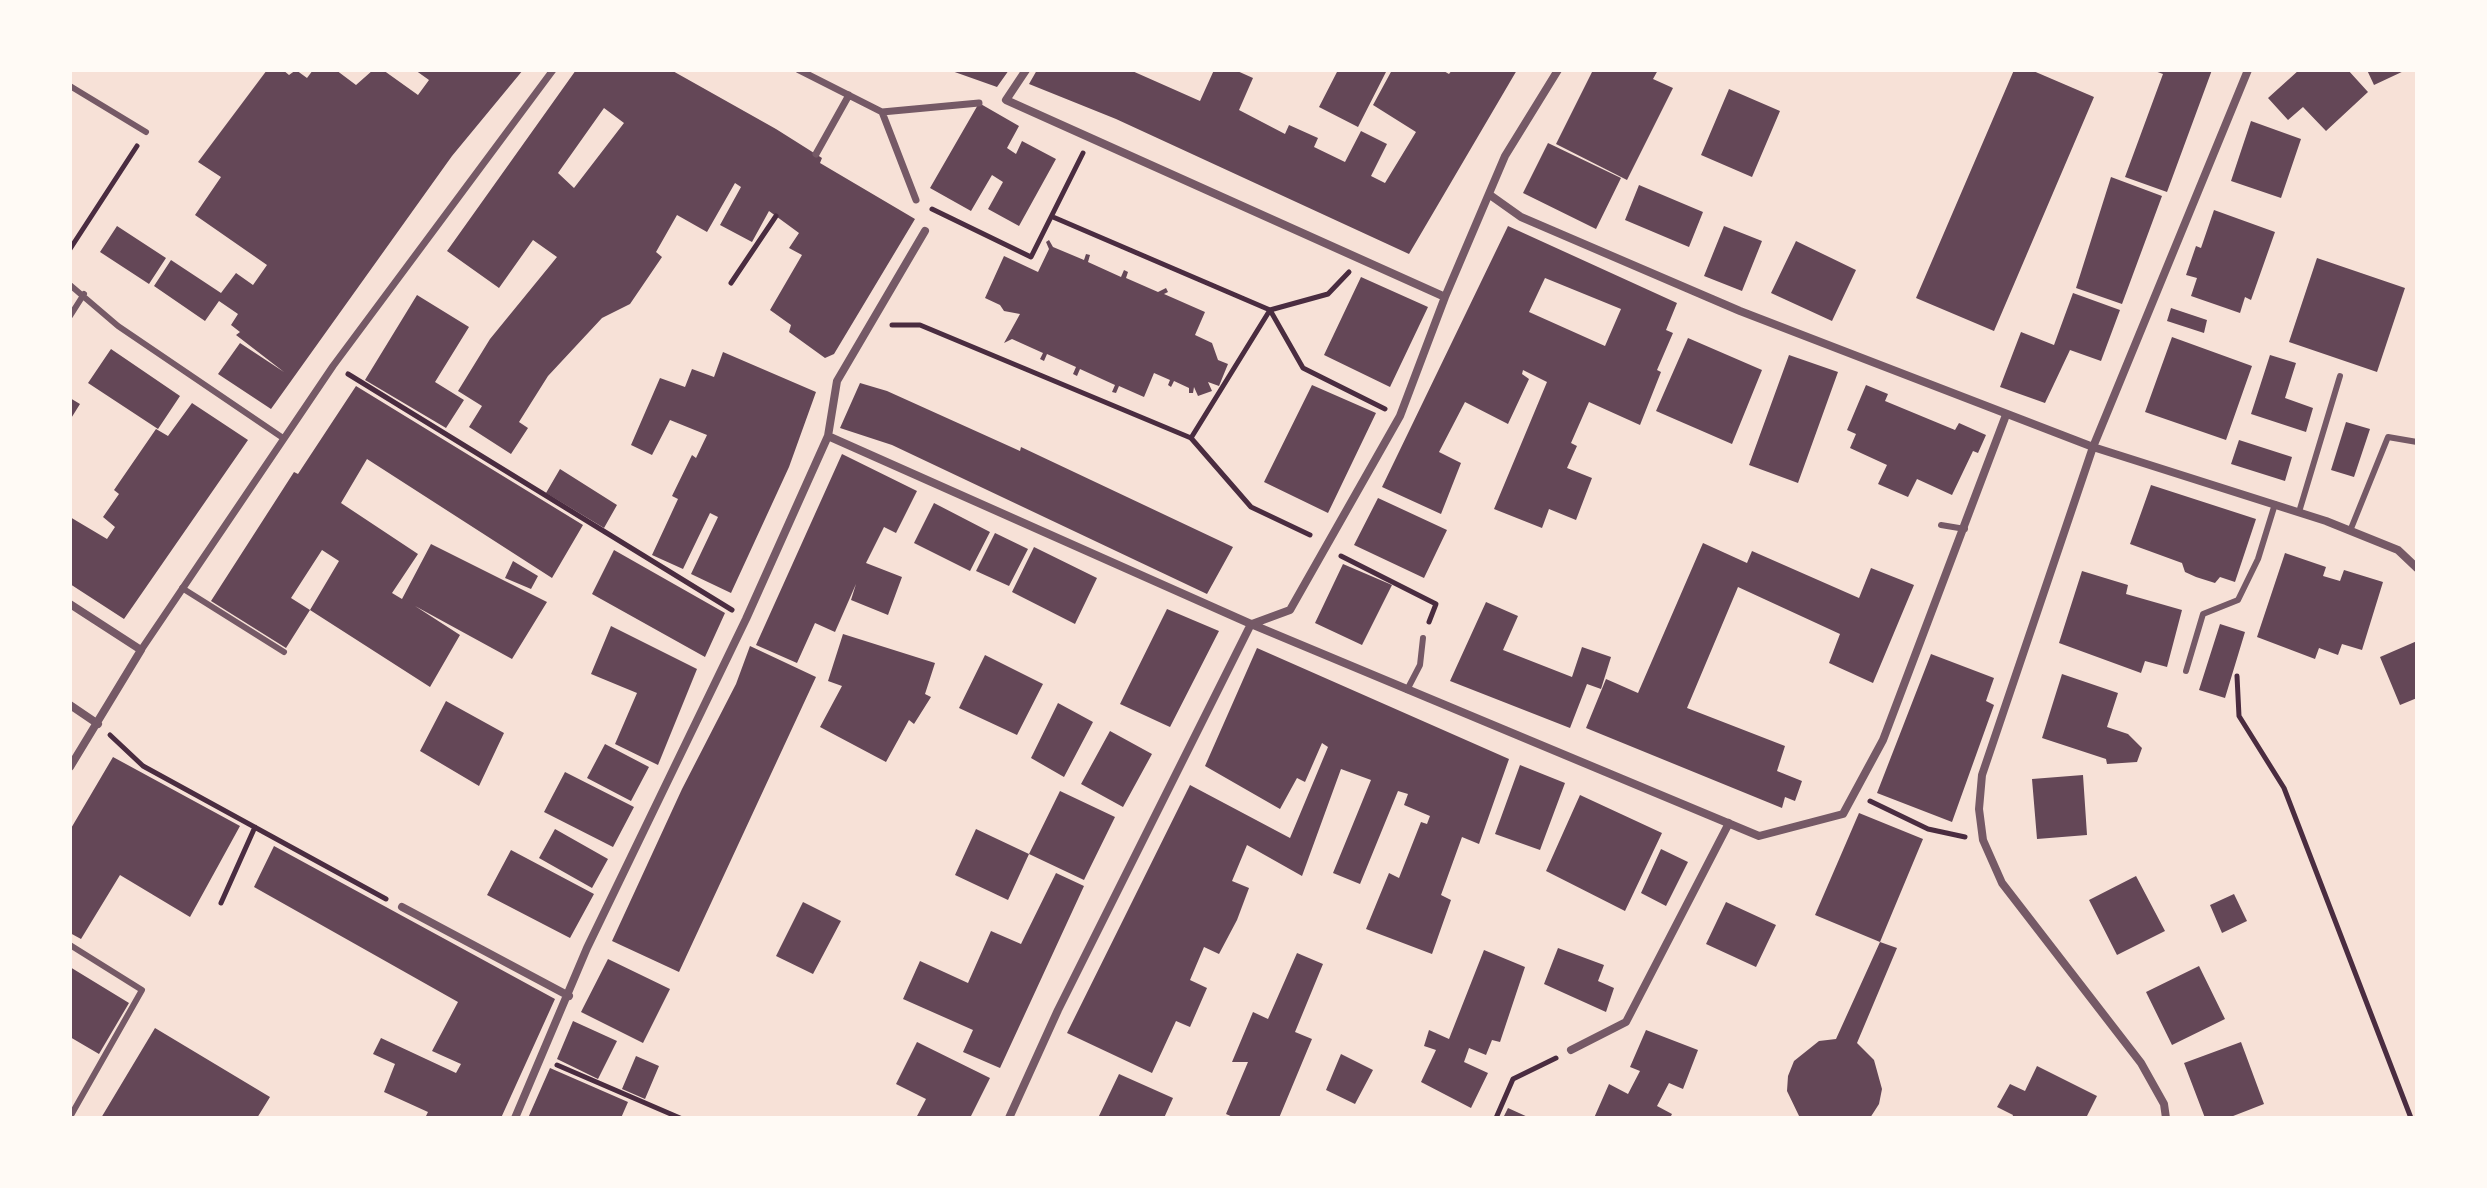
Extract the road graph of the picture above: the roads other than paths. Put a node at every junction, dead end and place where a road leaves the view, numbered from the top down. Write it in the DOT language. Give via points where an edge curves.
graph roads {
  1 [pos="553,70"];
  2 [pos="799,70"];
  3 [pos="1026,70"];
  4 [pos="1558,70"];
  5 [pos="2248,70"];
  6 [pos="70,86"];
  7 [pos="849,95"];
  8 [pos="979,103"];
  9 [pos="882,112"];
  10 [pos="146,132"];
  11 [pos="816,154"];
  12 [pos="1490,195"];
  13 [pos="916,200"];
  14 [pos="925,231"];
  15 [pos="70,285"];
  16 [pos="84,294"];
  17 [pos="1445,297"];
  18 [pos="70,316"];
  19 [pos="2340,376"];
  20 [pos="2006,415"];
  21 [pos="828,436"];
  22 [pos="283,438"];
  23 [pos="2417,442"];
  24 [pos="2093,447"];
  25 [pos="2275,504"];
  26 [pos="2299,512"];
  27 [pos="1941,525"];
  28 [pos="1965,529"];
  29 [pos="2350,531"];
  30 [pos="2417,568"];
  31 [pos="182,588"];
  32 [pos="70,604"];
  33 [pos="1251,624"];
  34 [pos="1423,638"];
  35 [pos="141,650"];
  36 [pos="284,652"];
  37 [pos="2186,671"];
  38 [pos="1407,690"];
  39 [pos="70,705"];
  40 [pos="98,724"];
  41 [pos="70,767"];
  42 [pos="1729,823"];
  43 [pos="402,907"];
  44 [pos="70,945"];
  45 [pos="569,996"];
  46 [pos="1571,1050"];
  47 [pos="70,1117"];
  48 [pos="515,1118"];
  49 [pos="1009,1118"];
  50 [pos="2166,1118"];
  1 -- 22 [label="street"];
  2 -- 7 [label="street"];
  3 -- 17 [label="street" via="1006,100"];
  4 -- 12 [label="street" via="1505,156"];
  5 -- 24 [label="street"];
  6 -- 10 [label="lane"];
  7 -- 9 [label="street"];
  7 -- 11 [label="street"];
  8 -- 9 [label="street"];
  9 -- 13 [label="street"];
  12 -- 17 [label="street"];
  12 -- 20 [label="street" via="1521,217 1725,304"];
  14 -- 21 [label="street" via="837,381"];
  15 -- 16 [label="lane"];
  16 -- 18 [label="lane"];
  16 -- 22 [label="lane" via="118,326"];
  17 -- 33 [label="street" via="1400,416 1290,610"];
  19 -- 26 [label="lane"];
  20 -- 24 [label="street"];
  20 -- 28 [label="street"];
  21 -- 33 [label="street"];
  21 -- 45 [label="street"];
  22 -- 31 [label="street"];
  23 -- 29 [label="lane" via="2388,437"];
  24 -- 25 [label="street"];
  24 -- 50 [label="street" via="1982,775 1979,809 1983,840 2002,883 2141,1063"];
  25 -- 26 [label="street"];
  25 -- 37 [label="lane" via="2238,600 2203,614"];
  26 -- 29 [label="street"];
  27 -- 28 [label="lane"];
  28 -- 42 [label="street" via="1883,740 1843,814 1759,836"];
  29 -- 30 [label="street" via="2398,550"];
  31 -- 35 [label="street"];
  31 -- 36 [label="lane"];
  32 -- 35 [label="street"];
  33 -- 38 [label="street"];
  33 -- 49 [label="street"];
  34 -- 38 [label="lane" via="1420,665"];
  35 -- 40 [label="street"];
  38 -- 42 [label="street"];
  39 -- 40 [label="street"];
  40 -- 41 [label="street"];
  42 -- 46 [label="street" via="1626,1022"];
  43 -- 45 [label="street"];
  44 -- 47 [label="lane" via="142,990"];
  45 -- 48 [label="street"];
}
